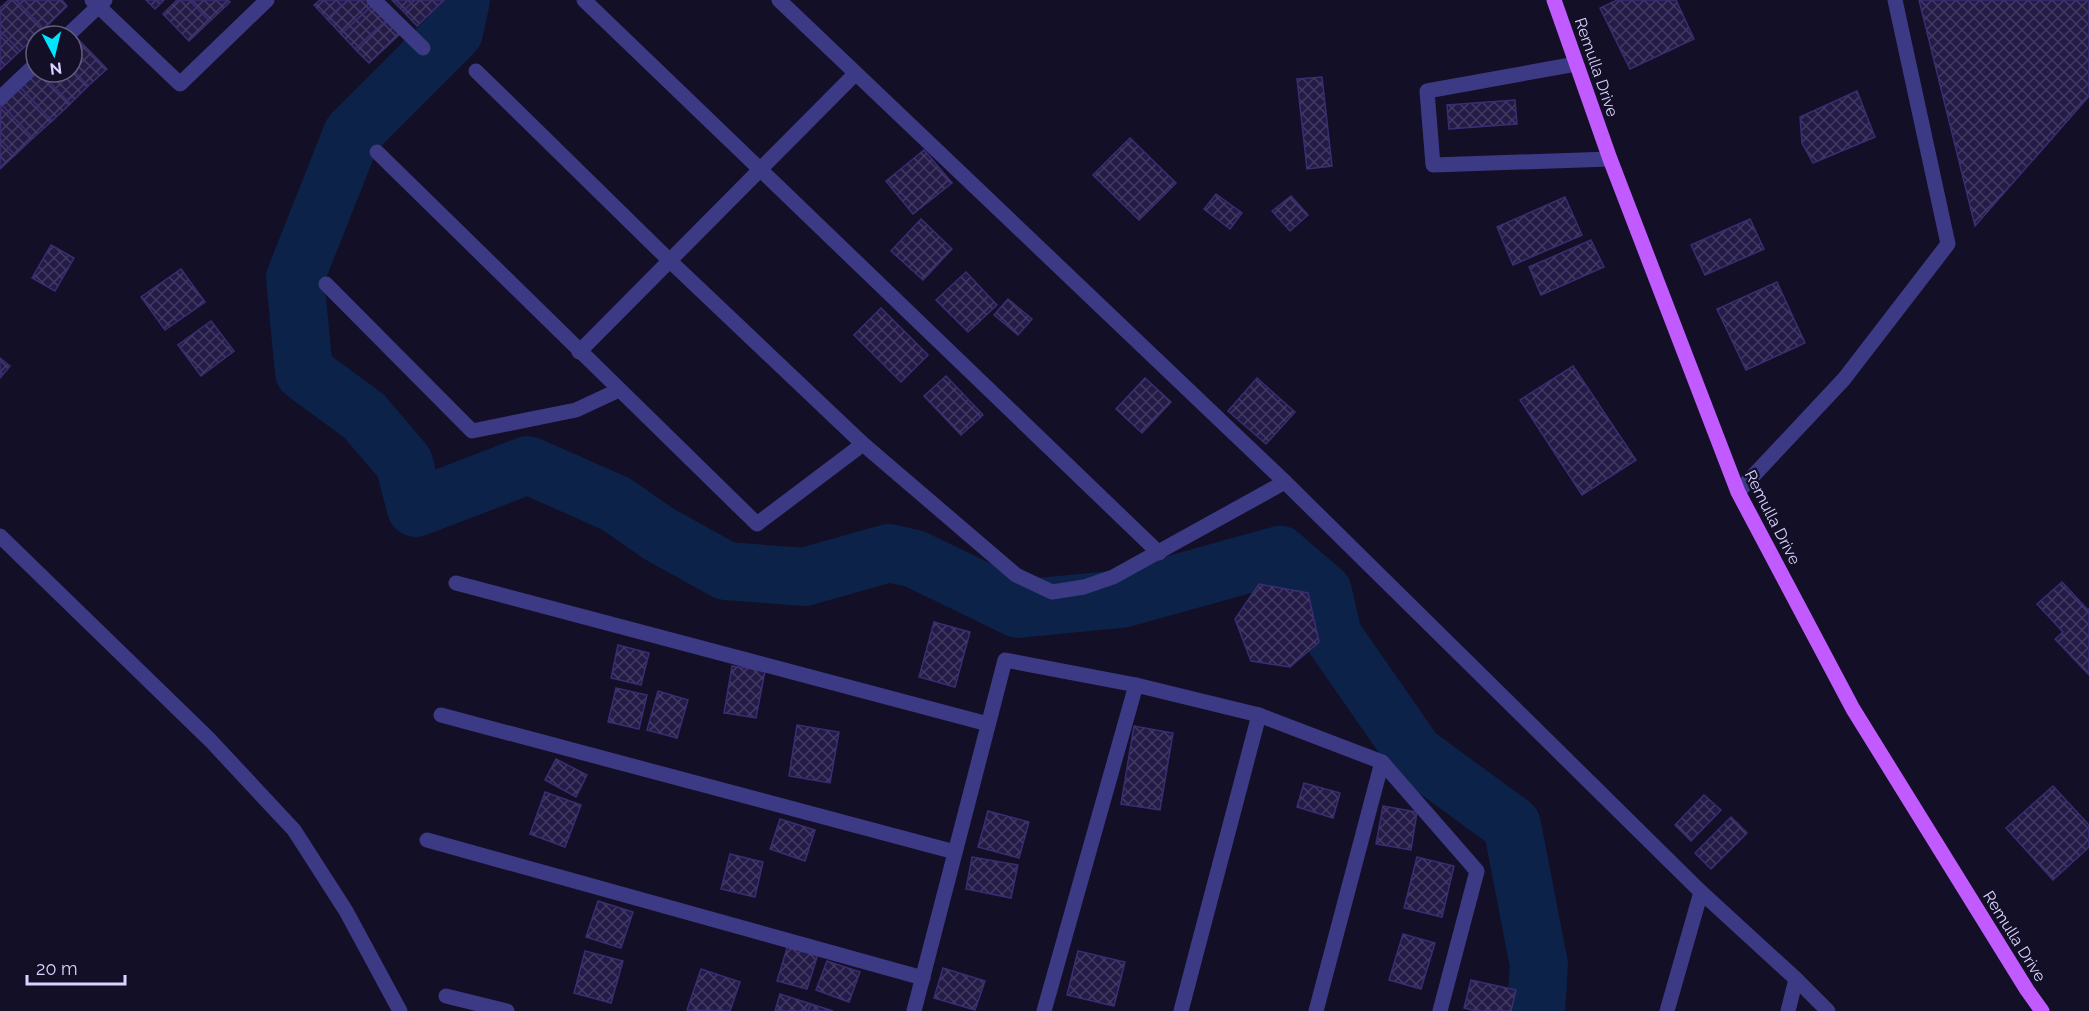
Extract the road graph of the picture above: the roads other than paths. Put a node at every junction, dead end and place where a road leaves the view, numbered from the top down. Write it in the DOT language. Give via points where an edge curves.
graph roads {
  1 [pos="267,0"];
  2 [pos="374,0"];
  3 [pos="584,0"];
  4 [pos="779,0"];
  5 [pos="1554,0"];
  6 [pos="1895,0"];
  7 [pos="99,2"];
  8 [pos="78,24"];
  9 [pos="423,48"];
  10 [pos="1576,64"];
  11 [pos="476,71"];
  12 [pos="855,74"];
  13 [pos="24,75"];
  14 [pos="0,98"];
  15 [pos="377,152"];
  16 [pos="1610,159"];
  17 [pos="760,171"];
  18 [pos="669,261"];
  19 [pos="326,284"];
  20 [pos="579,352"];
  21 [pos="619,390"];
  22 [pos="863,444"];
  23 [pos="1285,483"];
  24 [pos="1738,492"];
  25 [pos="0,536"];
  26 [pos="1159,553"];
  27 [pos="456,583"];
  28 [pos="1136,685"];
  29 [pos="441,715"];
  30 [pos="1259,715"];
  31 [pos="988,724"];
  32 [pos="1382,762"];
  33 [pos="427,840"];
  34 [pos="955,852"];
  35 [pos="1701,892"];
  36 [pos="923,978"];
  37 [pos="1796,979"];
  38 [pos="446,996"];
  39 [pos="400,1011"];
  40 [pos="507,1011"];
  41 [pos="914,1011"];
  42 [pos="1044,1011"];
  43 [pos="1181,1011"];
  44 [pos="1316,1011"];
  45 [pos="1440,1011"];
  46 [pos="1667,1011"];
  47 [pos="1788,1011"];
  48 [pos="1828,1011"];
  49 [pos="2042,1011"];
  1 -- 7 [label="street" via="180,84"];
  2 -- 9 [label="street"];
  3 -- 17 [label="street"];
  4 -- 12 [label="street"];
  5 -- 10 [label="main road, Remulla Drive"];
  6 -- 24 [label="street" via="1948,244 1844,379"];
  7 -- 8 [label="street"];
  10 -- 16 [label="main road, Remulla Drive"];
  10 -- 16 [label="street" via="1427,91 1433,165"];
  11 -- 18 [label="street"];
  12 -- 17 [label="street"];
  12 -- 23 [label="street"];
  13 -- 14 [label="street"];
  15 -- 20 [label="street"];
  16 -- 24 [label="main road, Remulla Drive"];
  17 -- 18 [label="street"];
  17 -- 26 [label="street"];
  18 -- 20 [label="street"];
  18 -- 22 [label="street"];
  19 -- 21 [label="street" via="472,431 576,410"];
  20 -- 21 [label="street"];
  21 -- 22 [label="street" via="758,524"];
  22 -- 26 [label="street" via="1016,575 1052,591 1113,578"];
  23 -- 26 [label="street"];
  23 -- 35 [label="street"];
  24 -- 49 [label="main road, Remulla Drive" via="1853,709"];
  25 -- 39 [label="street" via="210,740 294,830 346,910"];
  27 -- 31 [label="street"];
  28 -- 30 [label="street"];
  28 -- 31 [label="street" via="1005,660"];
  28 -- 42 [label="street"];
  29 -- 34 [label="street"];
  30 -- 32 [label="street"];
  30 -- 43 [label="street"];
  31 -- 34 [label="street"];
  32 -- 44 [label="street"];
  32 -- 45 [label="street" via="1477,871"];
  33 -- 36 [label="street"];
  34 -- 36 [label="street"];
  35 -- 37 [label="street"];
  35 -- 46 [label="street"];
  36 -- 41 [label="street"];
  37 -- 47 [label="street"];
  37 -- 48 [label="street"];
  38 -- 40 [label="street"];
}
